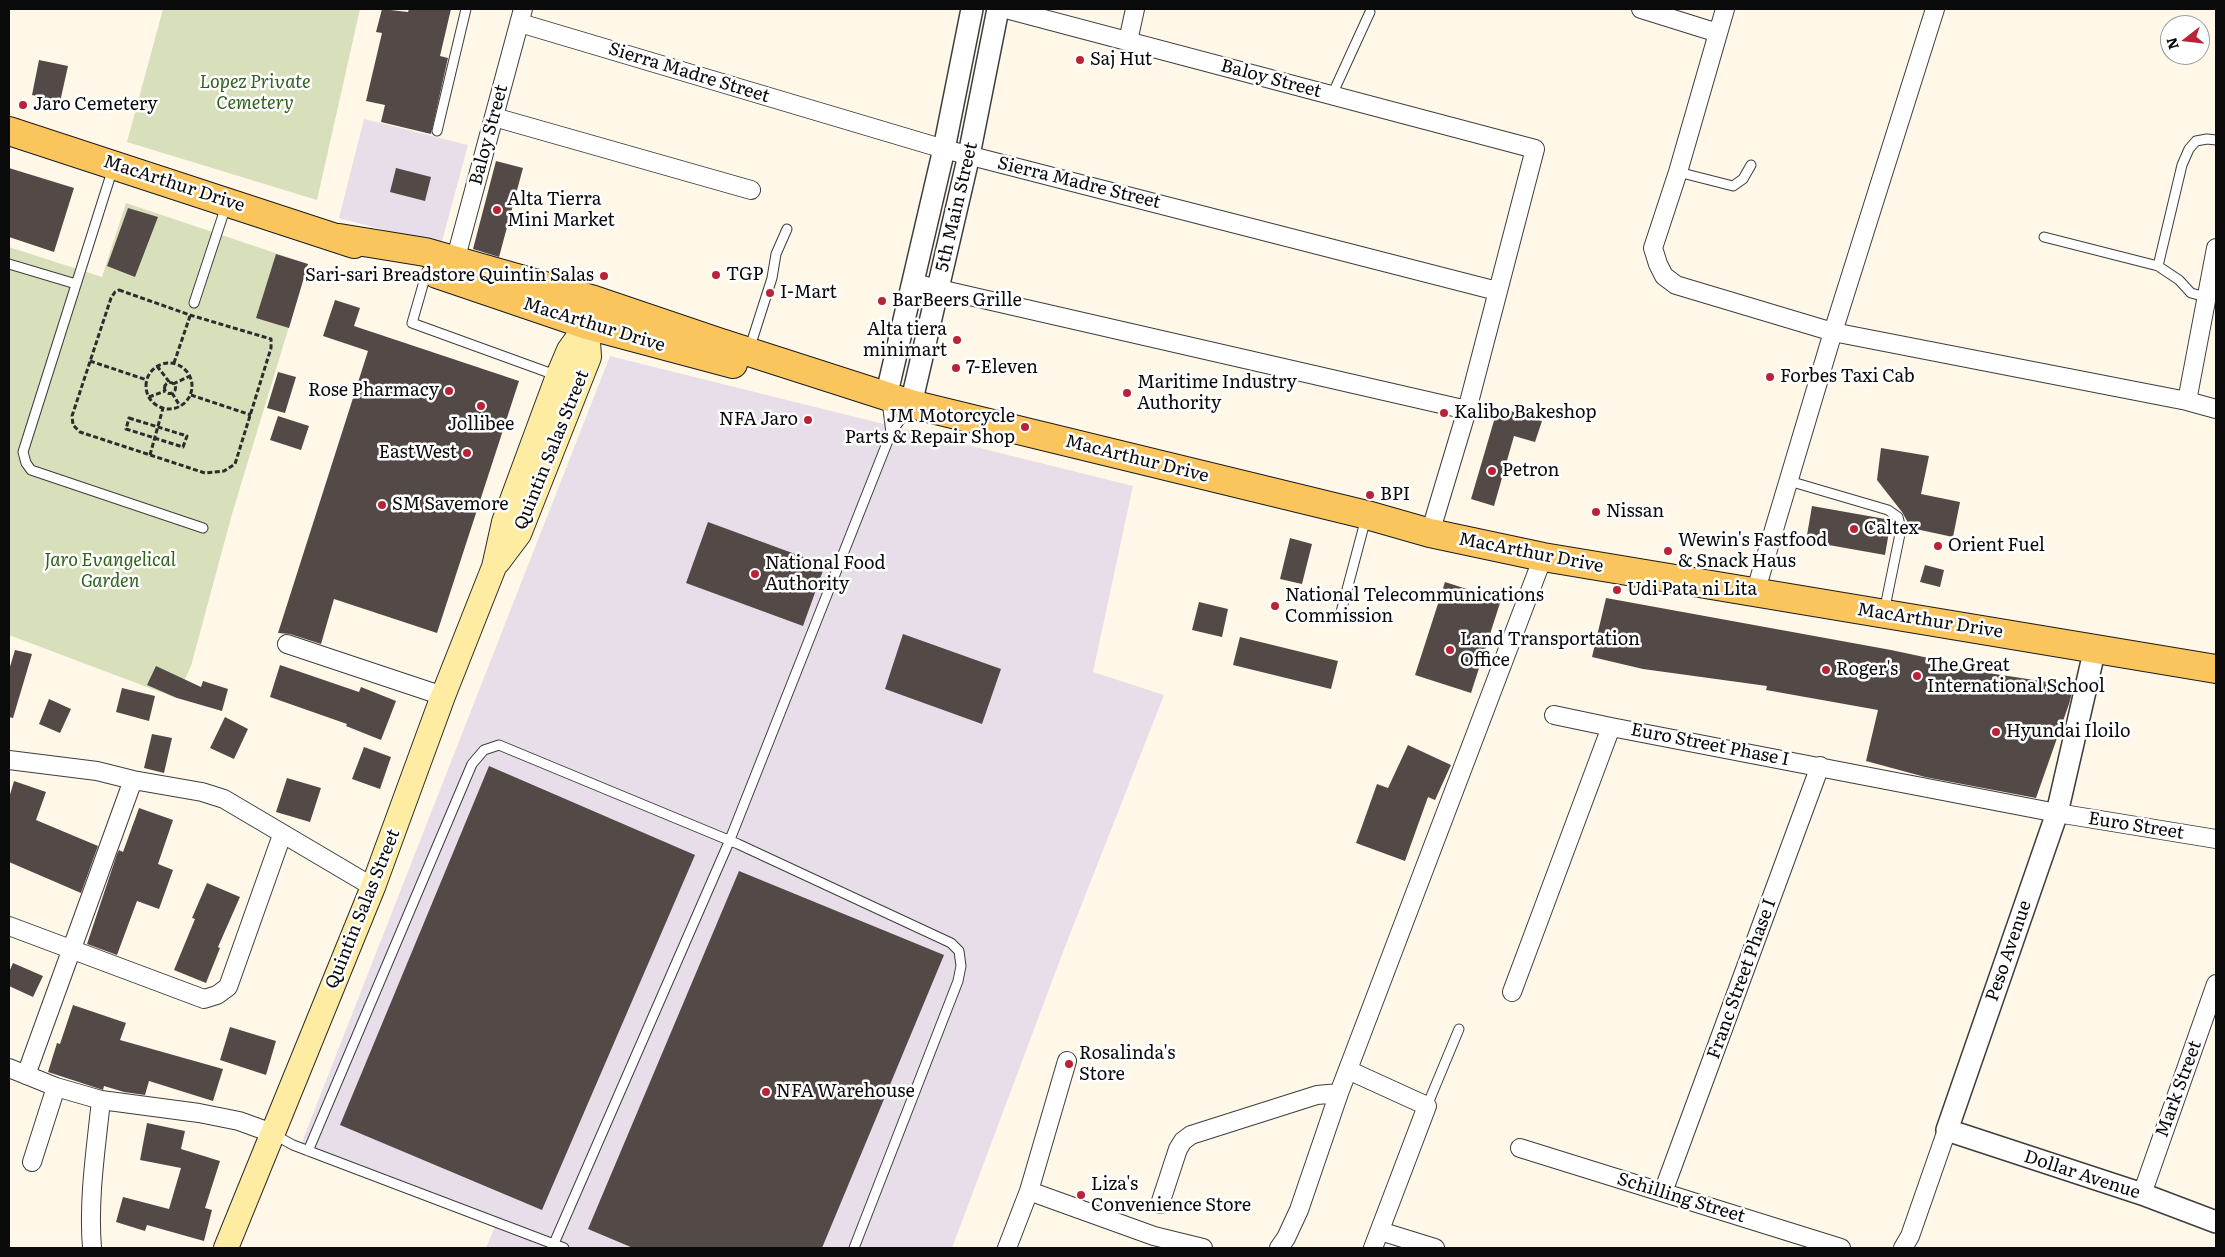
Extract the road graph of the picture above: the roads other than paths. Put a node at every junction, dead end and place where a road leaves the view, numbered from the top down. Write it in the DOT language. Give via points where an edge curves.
graph roads {
  1 [pos="466,9"];
  2 [pos="972,9"];
  3 [pos="998,9"];
  4 [pos="1006,9"];
  5 [pos="1135,9"];
  6 [pos="1641,9"];
  7 [pos="1725,9"];
  8 [pos="1935,9"];
  9 [pos="1370,12"];
  10 [pos="522,16"];
  11 [pos="1718,33"];
  12 [pos="1128,41"];
  13 [pos="1332,95"];
  14 [pos="494,117"];
  15 [pos="9,132"];
  16 [pos="437,132"];
  17 [pos="2216,140"];
  18 [pos="944,149"];
  19 [pos="969,155"];
  20 [pos="114,165"];
  21 [pos="1751,165"];
  22 [pos="1678,172"];
  23 [pos="751,190"];
  24 [pos="227,201"];
  25 [pos="787,228"];
  26 [pos="339,238"];
  27 [pos="2044,238"];
  28 [pos="2216,248"];
  29 [pos="455,261"];
  30 [pos="9,264"];
  31 [pos="2158,266"];
  32 [pos="427,271"];
  33 [pos="913,282"];
  34 [pos="76,284"];
  35 [pos="938,289"];
  36 [pos="1497,290"];
  37 [pos="2206,297"];
  38 [pos="194,303"];
  39 [pos="590,312"];
  40 [pos="1834,332"];
  41 [pos="748,352"];
  42 [pos="558,376"];
  43 [pos="856,388"];
  44 [pos="899,400"];
  45 [pos="2187,401"];
  46 [pos="2216,409"];
  47 [pos="1467,410"];
  48 [pos="891,433"];
  49 [pos="1789,481"];
  50 [pos="1367,515"];
  51 [pos="203,528"];
  52 [pos="1430,533"];
  53 [pos="1543,557"];
  54 [pos="494,567"];
  55 [pos="1755,593"];
  56 [pos="1341,612"];
  57 [pos="1883,614"];
  58 [pos="287,644"];
  59 [pos="2094,648"];
  60 [pos="2216,669"];
  61 [pos="443,696"];
  62 [pos="1554,716"];
  63 [pos="1611,727"];
  64 [pos="9,760"];
  65 [pos="1820,766"];
  66 [pos="133,780"];
  67 [pos="2057,813"];
  68 [pos="282,835"];
  69 [pos="2216,839"];
  70 [pos="729,842"];
  71 [pos="373,887"];
  72 [pos="9,926"];
  73 [pos="72,950"];
  74 [pos="2216,984"];
  75 [pos="1512,992"];
  76 [pos="1459,1029"];
  77 [pos="1067,1061"];
  78 [pos="9,1068"];
  79 [pos="1348,1070"];
  80 [pos="26,1076"];
  81 [pos="56,1087"];
  82 [pos="1339,1093"];
  83 [pos="101,1100"];
  84 [pos="1427,1106"];
  85 [pos="1947,1130"];
  86 [pos="272,1133"];
  87 [pos="1520,1148"];
  88 [pos="308,1151"];
  89 [pos="32,1162"];
  90 [pos="1028,1191"];
  91 [pos="1663,1192"];
  92 [pos="2142,1194"];
  93 [pos="1160,1204"];
  94 [pos="2216,1222"];
  95 [pos="1380,1231"];
  96 [pos="1152,1242"];
  97 [pos="552,1246"];
  98 [pos="92,1248"];
  99 [pos="226,1248"];
  100 [pos="564,1248"];
  101 [pos="854,1248"];
  102 [pos="1007,1248"];
  103 [pos="1203,1248"];
  104 [pos="1279,1248"];
  105 [pos="1373,1248"];
  106 [pos="1435,1248"];
  107 [pos="1841,1248"];
  108 [pos="1902,1248"];
  1 -- 16 [label="lane"];
  2 -- 18 [label="street, 5th Main Street"];
  3 -- 19 [label="street, 5th Main Street"];
  4 -- 12 [label="street, Baloy Street"];
  5 -- 12 [label="street"];
  6 -- 11 [label="street"];
  7 -- 11 [label="street"];
  8 -- 40 [label="street"];
  9 -- 13 [label="lane"];
  10 -- 14 [label="street, Baloy Street"];
  10 -- 18 [label="street, Sierra Madre Street"];
  11 -- 22 [label="street"];
  12 -- 13 [label="street, Baloy Street"];
  13 -- 36 [label="street, Baloy Street" via="1536,149"];
  14 -- 23 [label="street"];
  14 -- 29 [label="street, Baloy Street"];
  15 -- 20 [label="main road, MacArthur Drive"];
  17 -- 31 [label="lane" via="2196,141 2189,148"];
  18 -- 19 [label="street, Sierra Madre Street"];
  18 -- 33 [label="street, 5th Main Street"];
  19 -- 35 [label="street, 5th Main Street"];
  19 -- 36 [label="street, Sierra Madre Street"];
  20 -- 24 [label="main road, MacArthur Drive"];
  20 -- 34 [label="lane"];
  21 -- 22 [label="lane" via="1743,180 1733,186"];
  22 -- 40 [label="street" via="1653,248 1664,276 1676,285"];
  24 -- 26 [label="main road, MacArthur Drive"];
  24 -- 38 [label="lane"];
  25 -- 41 [label="lane" via="776,254 772,278"];
  26 -- 29 [label="main road, MacArthur Drive" via="425,252"];
  26 -- 32 [label="main road, MacArthur Drive"];
  27 -- 31 [label="lane"];
  28 -- 37 [label="street"];
  29 -- 39 [label="main road, MacArthur Drive"];
  30 -- 34 [label="lane"];
  31 -- 37 [label="lane" via="2191,293"];
  32 -- 39 [label="main road, MacArthur Drive"];
  32 -- 42 [label="lane" via="412,323"];
  33 -- 35 [label="street"];
  33 -- 44 [label="street, 5th Main Street"];
  34 -- 51 [label="lane" via="23,452 26,463 31,470"];
  35 -- 44 [label="street, 5th Main Street"];
  35 -- 47 [label="street"];
  36 -- 47 [label="street"];
  37 -- 45 [label="street"];
  39 -- 41 [label="main road, MacArthur Drive"];
  39 -- 42 [label="main road, Quintin Salas Street"];
  39 -- 43 [label="main road, MacArthur Drive" via="714,360"];
  39 -- 54 [label="main road, Quintin Salas Street" via="589,357 519,534"];
  40 -- 45 [label="street"];
  40 -- 49 [label="street"];
  41 -- 43 [label="main road, MacArthur Drive"];
  42 -- 54 [label="main road, Quintin Salas Street" via="504,522"];
  43 -- 44 [label="main road, MacArthur Drive"];
  44 -- 48 [label="lane"];
  44 -- 48 [label="lane"];
  44 -- 50 [label="main road, MacArthur Drive"];
  45 -- 46 [label="street"];
  47 -- 52 [label="street"];
  48 -- 70 [label="lane"];
  49 -- 55 [label="street"];
  49 -- 57 [label="lane" via="1888,510 1898,517 1901,529"];
  50 -- 52 [label="main road, MacArthur Drive"];
  50 -- 56 [label="lane"];
  52 -- 53 [label="main road, MacArthur Drive"];
  53 -- 55 [label="main road, MacArthur Drive"];
  53 -- 79 [label="street"];
  54 -- 61 [label="main road, Quintin Salas Street"];
  55 -- 57 [label="main road, MacArthur Drive"];
  57 -- 59 [label="main road, MacArthur Drive"];
  58 -- 61 [label="street"];
  59 -- 60 [label="main road, MacArthur Drive"];
  59 -- 67 [label="street, Peso Avenue"];
  61 -- 71 [label="main road, Quintin Salas Street"];
  62 -- 63 [label="street"];
  63 -- 65 [label="street, Euro Street Phase I"];
  63 -- 75 [label="street, Euro Street Phase I"];
  64 -- 66 [label="street" via="98,771"];
  65 -- 67 [label="street, Euro Street Phase I"];
  65 -- 91 [label="street, Franc Street Phase I"];
  66 -- 68 [label="street" via="224,799"];
  66 -- 73 [label="street"];
  67 -- 69 [label="street, Euro Street"];
  67 -- 85 [label="street, Peso Avenue"];
  68 -- 71 [label="street"];
  68 -- 73 [label="street" via="228,986 217,995 204,999"];
  70 -- 88 [label="lane" via="499,746 484,750 472,764"];
  70 -- 97 [label="lane"];
  70 -- 101 [label="lane" via="951,943 959,951 958,981"];
  71 -- 86 [label="main road, Quintin Salas Street"];
  72 -- 73 [label="street"];
  73 -- 80 [label="street"];
  74 -- 92 [label="street, Mark Street"];
  76 -- 84 [label="lane"];
  77 -- 90 [label="street"];
  78 -- 80 [label="street"];
  79 -- 82 [label="street"];
  79 -- 84 [label="street"];
  80 -- 81 [label="street"];
  81 -- 83 [label="street"];
  81 -- 89 [label="street"];
  82 -- 93 [label="street" via="1317,1095 1191,1135 1178,1148"];
  82 -- 104 [label="street" via="1299,1210"];
  83 -- 86 [label="street" via="198,1113 239,1121"];
  83 -- 98 [label="street" via="90,1229"];
  84 -- 95 [label="street"];
  85 -- 92 [label="street, Dollar Avenue"];
  85 -- 108 [label="street, Peso Avenue" via="1910,1236"];
  86 -- 88 [label="lane"];
  86 -- 99 [label="main road, Quintin Salas Street"];
  87 -- 91 [label="street, Schilling Street"];
  88 -- 97 [label="lane"];
  90 -- 96 [label="street"];
  90 -- 102 [label="street"];
  91 -- 107 [label="street, Schilling Street"];
  92 -- 94 [label="street, Dollar Avenue"];
  95 -- 105 [label="street"];
  95 -- 106 [label="street"];
  96 -- 103 [label="street"];
  97 -- 100 [label="lane"];
}
